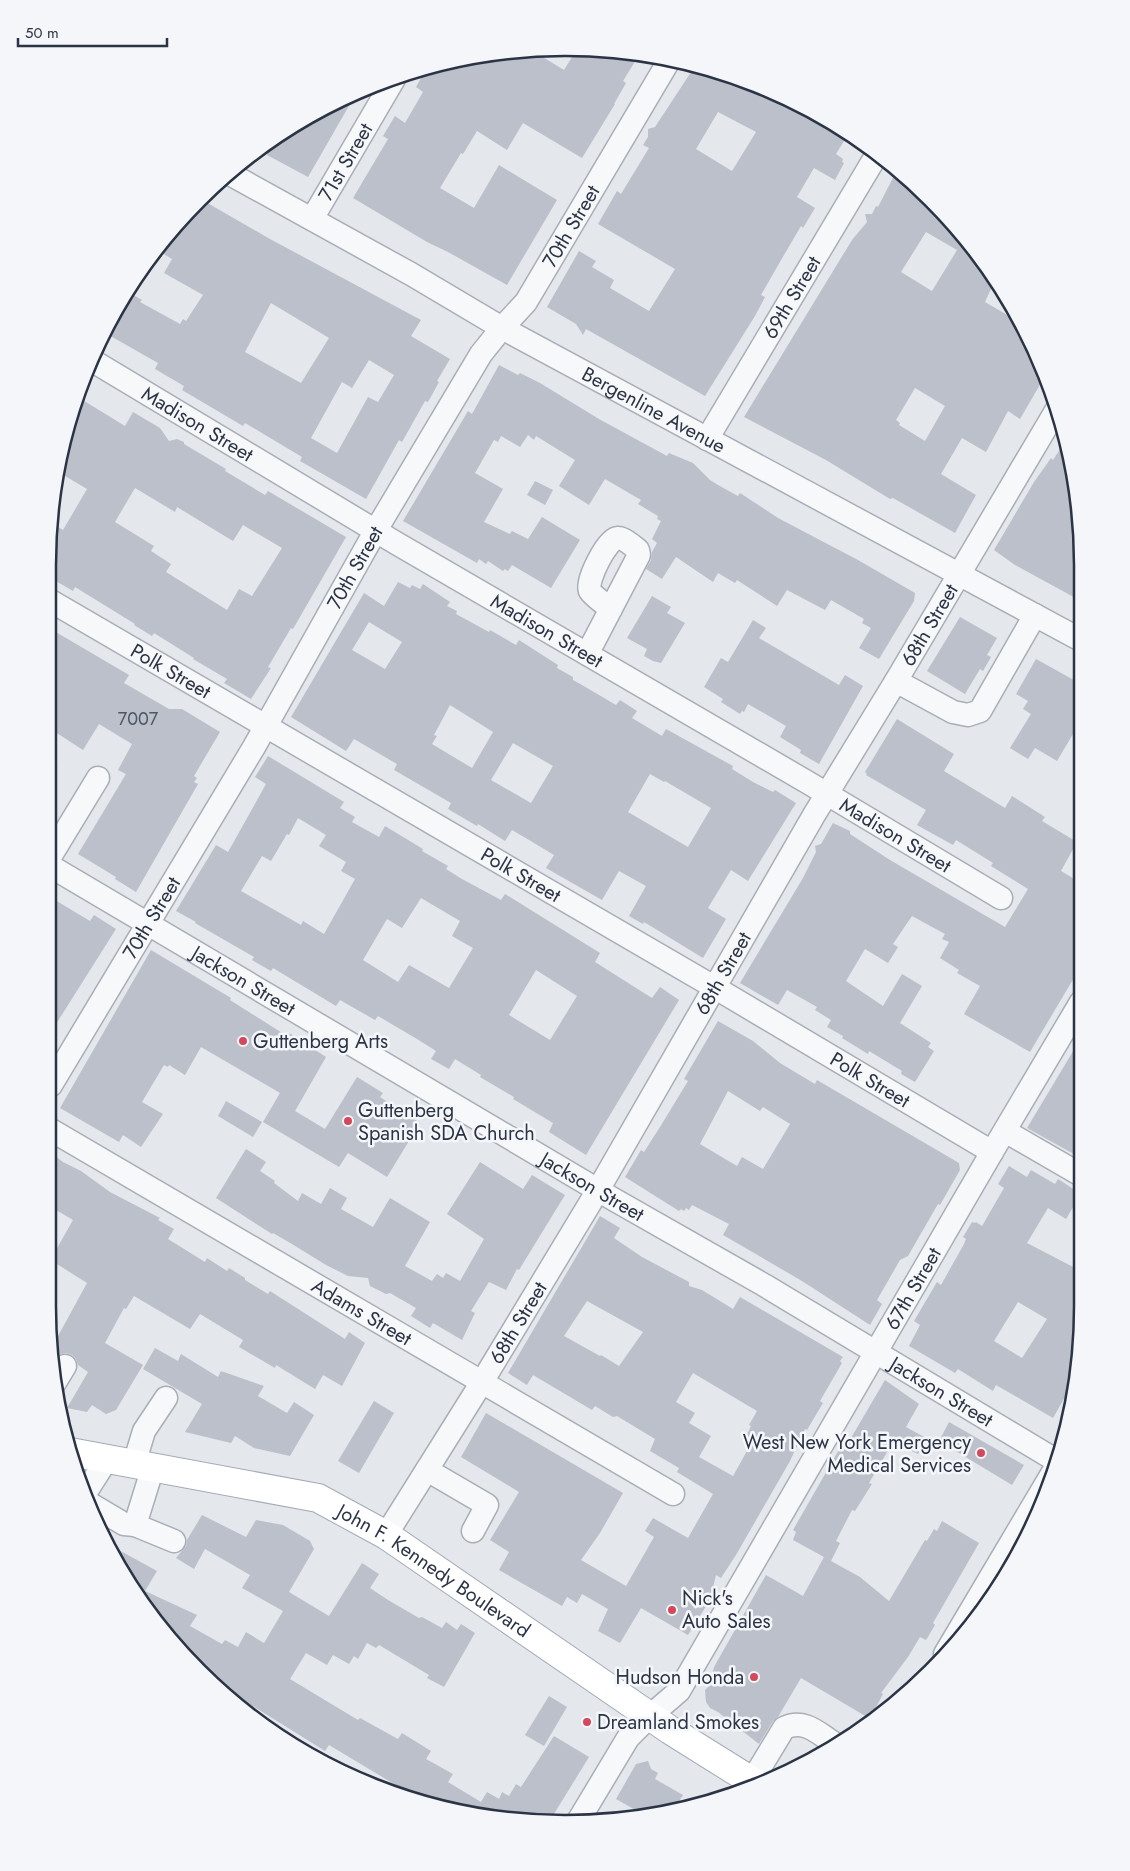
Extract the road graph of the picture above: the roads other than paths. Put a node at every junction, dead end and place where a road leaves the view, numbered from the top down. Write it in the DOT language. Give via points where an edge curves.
graph roads {
  1 [pos="666,66"];
  2 [pos="389,88"];
  3 [pos="874,160"];
  4 [pos="236,177"];
  5 [pos="312,219"];
  6 [pos="502,328"];
  7 [pos="98,363"];
  8 [pos="1052,418"];
  9 [pos="707,439"];
  10 [pos="376,530"];
  11 [pos="959,575"];
  12 [pos="56,604"];
  13 [pos="611,609"];
  14 [pos="1035,615"];
  15 [pos="1074,636"];
  16 [pos="587,654"];
  17 [pos="896,680"];
  18 [pos="265,726"];
  19 [pos="98,778"];
  20 [pos="827,794"];
  21 [pos="56,847"];
  22 [pos="56,870"];
  23 [pos="1001,898"];
  24 [pos="148,924"];
  25 [pos="714,987"];
  26 [pos="1074,1014"];
  27 [pos="56,1076"];
  28 [pos="1005,1131"];
  29 [pos="56,1133"];
  30 [pos="992,1152"];
  31 [pos="1074,1171"];
  32 [pos="598,1190"];
  33 [pos="876,1353"];
  34 [pos="482,1382"];
  35 [pos="166,1398"];
  36 [pos="78,1454"];
  37 [pos="1051,1457"];
  38 [pos="107,1459"];
  39 [pos="144,1466"];
  40 [pos="427,1470"];
  41 [pos="89,1487"];
  42 [pos="673,1494"];
  43 [pos="1032,1507"];
  44 [pos="99,1509"];
  45 [pos="135,1525"];
  46 [pos="473,1531"];
  47 [pos="386,1535"];
  48 [pos="174,1541"];
  49 [pos="965,1621"];
  50 [pos="650,1716"];
  51 [pos="829,1741"];
  52 [pos="758,1777"];
  53 [pos="750,1780"];
  54 [pos="582,1814"];
  1 -- 6 [label="street, 70th Street" via="526,302"];
  2 -- 5 [label="street, 71st Street"];
  3 -- 9 [label="street, 69th Street"];
  4 -- 5 [label="street, Bergenline Avenue"];
  5 -- 6 [label="street, Bergenline Avenue"];
  6 -- 9 [label="street, Bergenline Avenue"];
  6 -- 10 [label="street, 70th Street" via="482,354"];
  7 -- 10 [label="street, Madison Street"];
  8 -- 11 [label="street, 68th Street"];
  9 -- 11 [label="street, Bergenline Avenue"];
  10 -- 16 [label="street, Madison Street"];
  10 -- 18 [label="street, 70th Street"];
  11 -- 14 [label="street, Bergenline Avenue"];
  11 -- 17 [label="street, 68th Street"];
  12 -- 18 [label="street, Polk Street"];
  13 -- 16 [label="street"];
  14 -- 15 [label="street, Bergenline Avenue"];
  14 -- 17 [label="street" via="980,711 968,715 953,712"];
  16 -- 20 [label="street, Madison Street"];
  17 -- 20 [label="street, 68th Street"];
  18 -- 24 [label="street, 70th Street"];
  18 -- 25 [label="street, Polk Street"];
  19 -- 21 [label="street"];
  20 -- 23 [label="street, Madison Street"];
  20 -- 25 [label="street, 68th Street"];
  22 -- 24 [label="street, Jackson Street"];
  24 -- 27 [label="street, 70th Street"];
  24 -- 32 [label="street, Jackson Street"];
  25 -- 30 [label="street, Polk Street"];
  25 -- 32 [label="street, 68th Street"];
  26 -- 28 [label="street, 67th Street"];
  28 -- 30 [label="street, 67th Street"];
  28 -- 31 [label="street"];
  29 -- 34 [label="street, Adams Street"];
  30 -- 33 [label="street, 67th Street"];
  32 -- 33 [label="street, Jackson Street"];
  32 -- 34 [label="street, 68th Street"];
  33 -- 37 [label="street, Jackson Street"];
  33 -- 50 [label="street, 67th Street" via="679,1691"];
  34 -- 40 [label="street, 68th Street"];
  34 -- 42 [label="street, Adams Street"];
  35 -- 39 [label="street" via="144,1431"];
  36 -- 38 [label="main road, John F. Kennedy Boulevard"];
  38 -- 39 [label="main road, John F. Kennedy Boulevard"];
  38 -- 41 [label="street"];
  39 -- 45 [label="street"];
  39 -- 47 [label="main road, John F. Kennedy Boulevard" via="318,1498"];
  40 -- 46 [label="street" via="487,1505"];
  40 -- 47 [label="street, 68th Street"];
  43 -- 49 [label="street"];
  44 -- 45 [label="street" via="124,1524"];
  45 -- 48 [label="street"];
  47 -- 50 [label="main road, John F. Kennedy Boulevard"];
  50 -- 53 [label="main road, John F. Kennedy Boulevard"];
  50 -- 54 [label="street, 67th Street" via="628,1738"];
  51 -- 52 [label="street" via="806,1726 792,1724 784,1728"];
}
